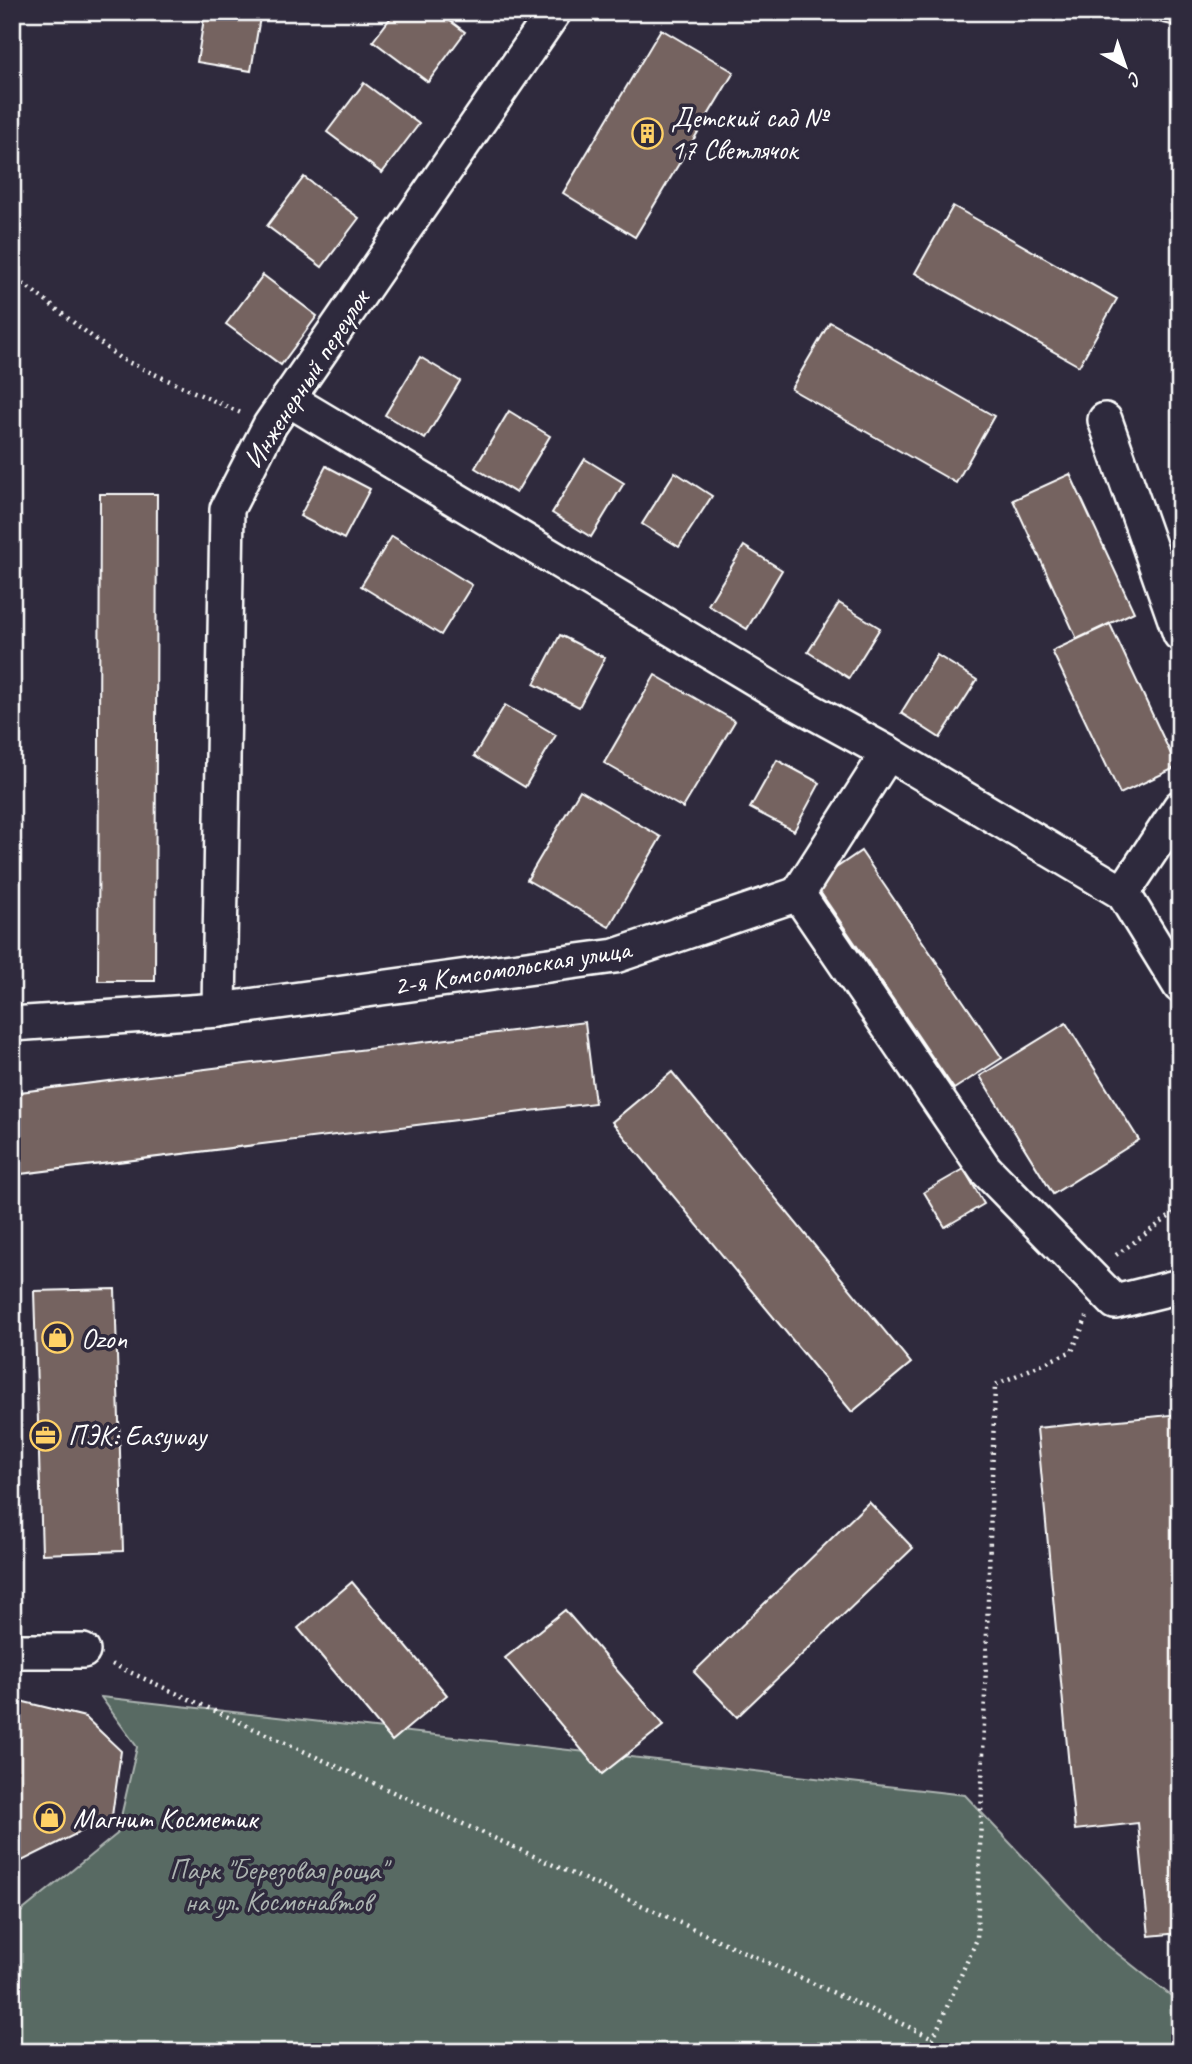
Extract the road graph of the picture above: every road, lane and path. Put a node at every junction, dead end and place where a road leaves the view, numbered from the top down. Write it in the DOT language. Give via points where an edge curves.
graph roads {
  1 [pos="554,12"];
  2 [pos="12,275"];
  3 [pos="279,412"];
  4 [pos="1105,420"];
  5 [pos="1180,634"];
  6 [pos="888,753"];
  7 [pos="1180,807"];
  8 [pos="1123,893"];
  9 [pos="798,894"];
  10 [pos="1180,986"];
  11 [pos="219,1010"];
  12 [pos="12,1024"];
  13 [pos="1180,1209"];
  14 [pos="1180,1286"];
  15 [pos="1101,1287"];
  16 [pos="12,1651"];
  17 [pos="83,1651"];
  18 [pos="933,2038"];
  19 [pos="927,2052"];
  1 -- 3 [label="street, Инженерный переулок"];
  2 -- 3 [label="path" via="121,359"];
  3 -- 6 [label="street"];
  3 -- 11 [label="street, Инженерный переулок" via="227,509"];
  4 -- 5 [label="street"];
  6 -- 8 [label="street"];
  6 -- 9 [label="street"];
  7 -- 8 [label="street"];
  8 -- 10 [label="street"];
  9 -- 11 [label="street, 2-я Комсомольская улица" via="615,956"];
  9 -- 15 [label="street" via="985,1169"];
  11 -- 12 [label="street, 2-я Комсомольская улица"];
  13 -- 15 [label="path" via="1117,1253"];
  14 -- 15 [label="street" via="1115,1302"];
  15 -- 18 [label="path" via="1072,1351 995,1385 977,1939"];
  16 -- 17 [label="street"];
  17 -- 18 [label="path"];
  18 -- 19 [label="path"];
}
